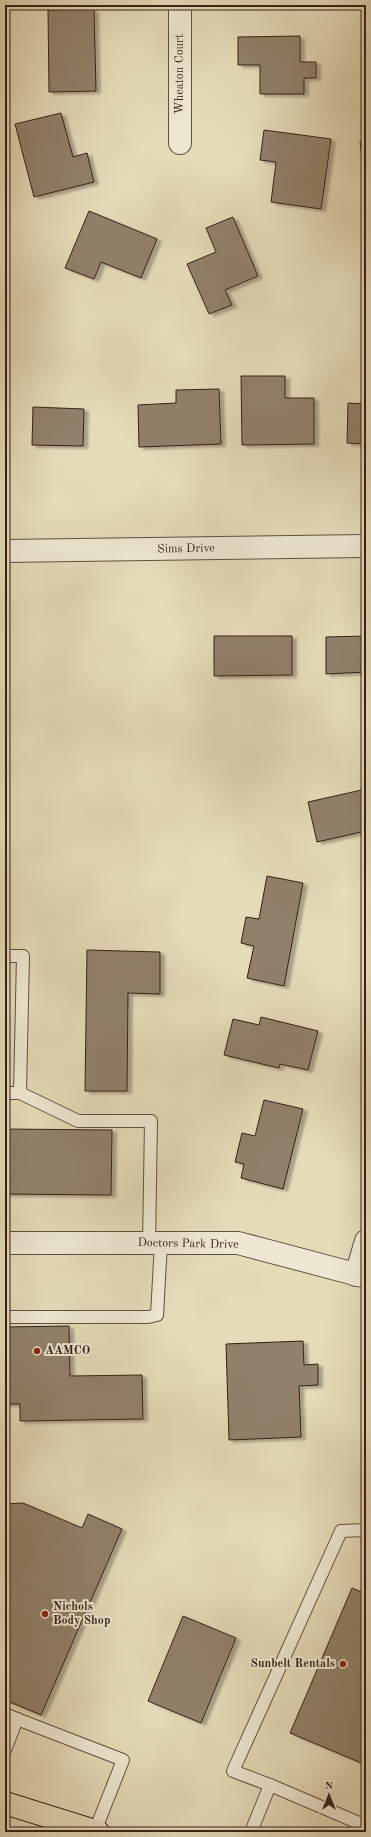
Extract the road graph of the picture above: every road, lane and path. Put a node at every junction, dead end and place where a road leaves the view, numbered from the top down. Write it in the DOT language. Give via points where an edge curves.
graph roads {
  1 [pos="180,5"];
  2 [pos="180,144"];
  3 [pos="366,546"];
  4 [pos="5,552"];
  5 [pos="5,956"];
  6 [pos="5,1092"];
  7 [pos="20,1093"];
  8 [pos="366,1241"];
  9 [pos="5,1243"];
  10 [pos="155,1243"];
  11 [pos="361,1276"];
  12 [pos="5,1317"];
  13 [pos="366,1530"];
  14 [pos="5,1714"];
  15 [pos="17,1719"];
  16 [pos="5,1750"];
  17 [pos="270,1785"];
  18 [pos="5,1802"];
  19 [pos="366,1826"];
  20 [pos="96,1832"];
  21 [pos="251,1832"];
  1 -- 2 [label="street, Wheaton Court"];
  3 -- 4 [label="street, Sims Drive"];
  5 -- 7 [label="lane" via="23,956"];
  6 -- 7 [label="lane"];
  7 -- 10 [label="lane" via="78,1121 151,1121"];
  8 -- 11 [label="street"];
  9 -- 10 [label="street, Doctors Park Drive"];
  10 -- 11 [label="street, Doctors Park Drive" via="238,1243"];
  10 -- 12 [label="lane" via="157,1315"];
  13 -- 17 [label="lane" via="341,1531 233,1771"];
  14 -- 15 [label="lane"];
  15 -- 16 [label="lane"];
  15 -- 20 [label="lane" via="123,1760"];
  17 -- 19 [label="lane"];
  17 -- 21 [label="lane"];
  18 -- 20 [label="main road"];
}
